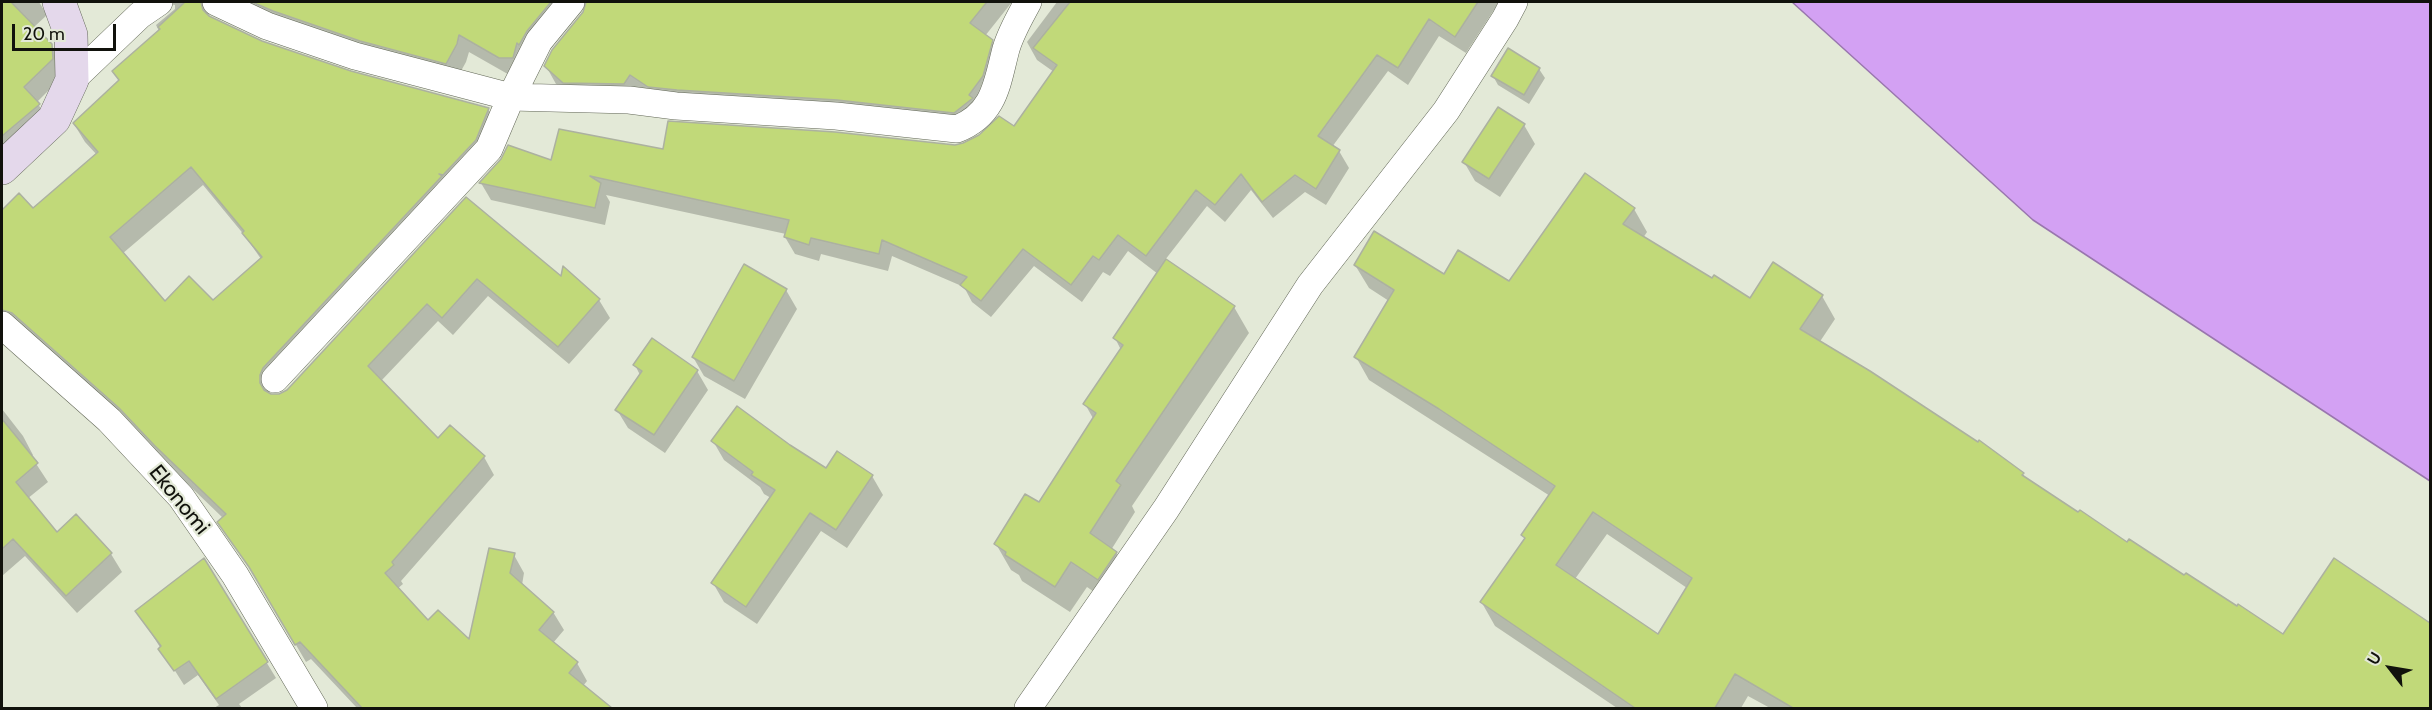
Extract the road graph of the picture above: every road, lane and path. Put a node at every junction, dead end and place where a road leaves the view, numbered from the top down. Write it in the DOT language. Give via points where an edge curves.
graph roads {
  1 [pos="59,2"];
  2 [pos="159,2"];
  3 [pos="216,2"];
  4 [pos="571,2"];
  5 [pos="1028,2"];
  6 [pos="1514,2"];
  7 [pos="72,81"];
  8 [pos="511,97"];
  9 [pos="2,168"];
  10 [pos="2,325"];
  11 [pos="275,379"];
  12 [pos="314,708"];
  13 [pos="1028,708"];
  1 -- 7 [label="main road" via="71,35"];
  2 -- 7 [label="street" via="140,15"];
  3 -- 8 [label="street" via="267,26 355,56"];
  4 -- 8 [label="street" via="539,41"];
  5 -- 8 [label="street" via="1006,48 994,93 968,125 957,129 629,100"];
  6 -- 13 [label="street" via="1446,111 1310,285 1173,500"];
  7 -- 9 [label="main road" via="54,118"];
  8 -- 11 [label="street" via="496,135 480,160"];
  10 -- 12 [label="street, Ekonomi" via="109,420 181,497 235,575"];
}
